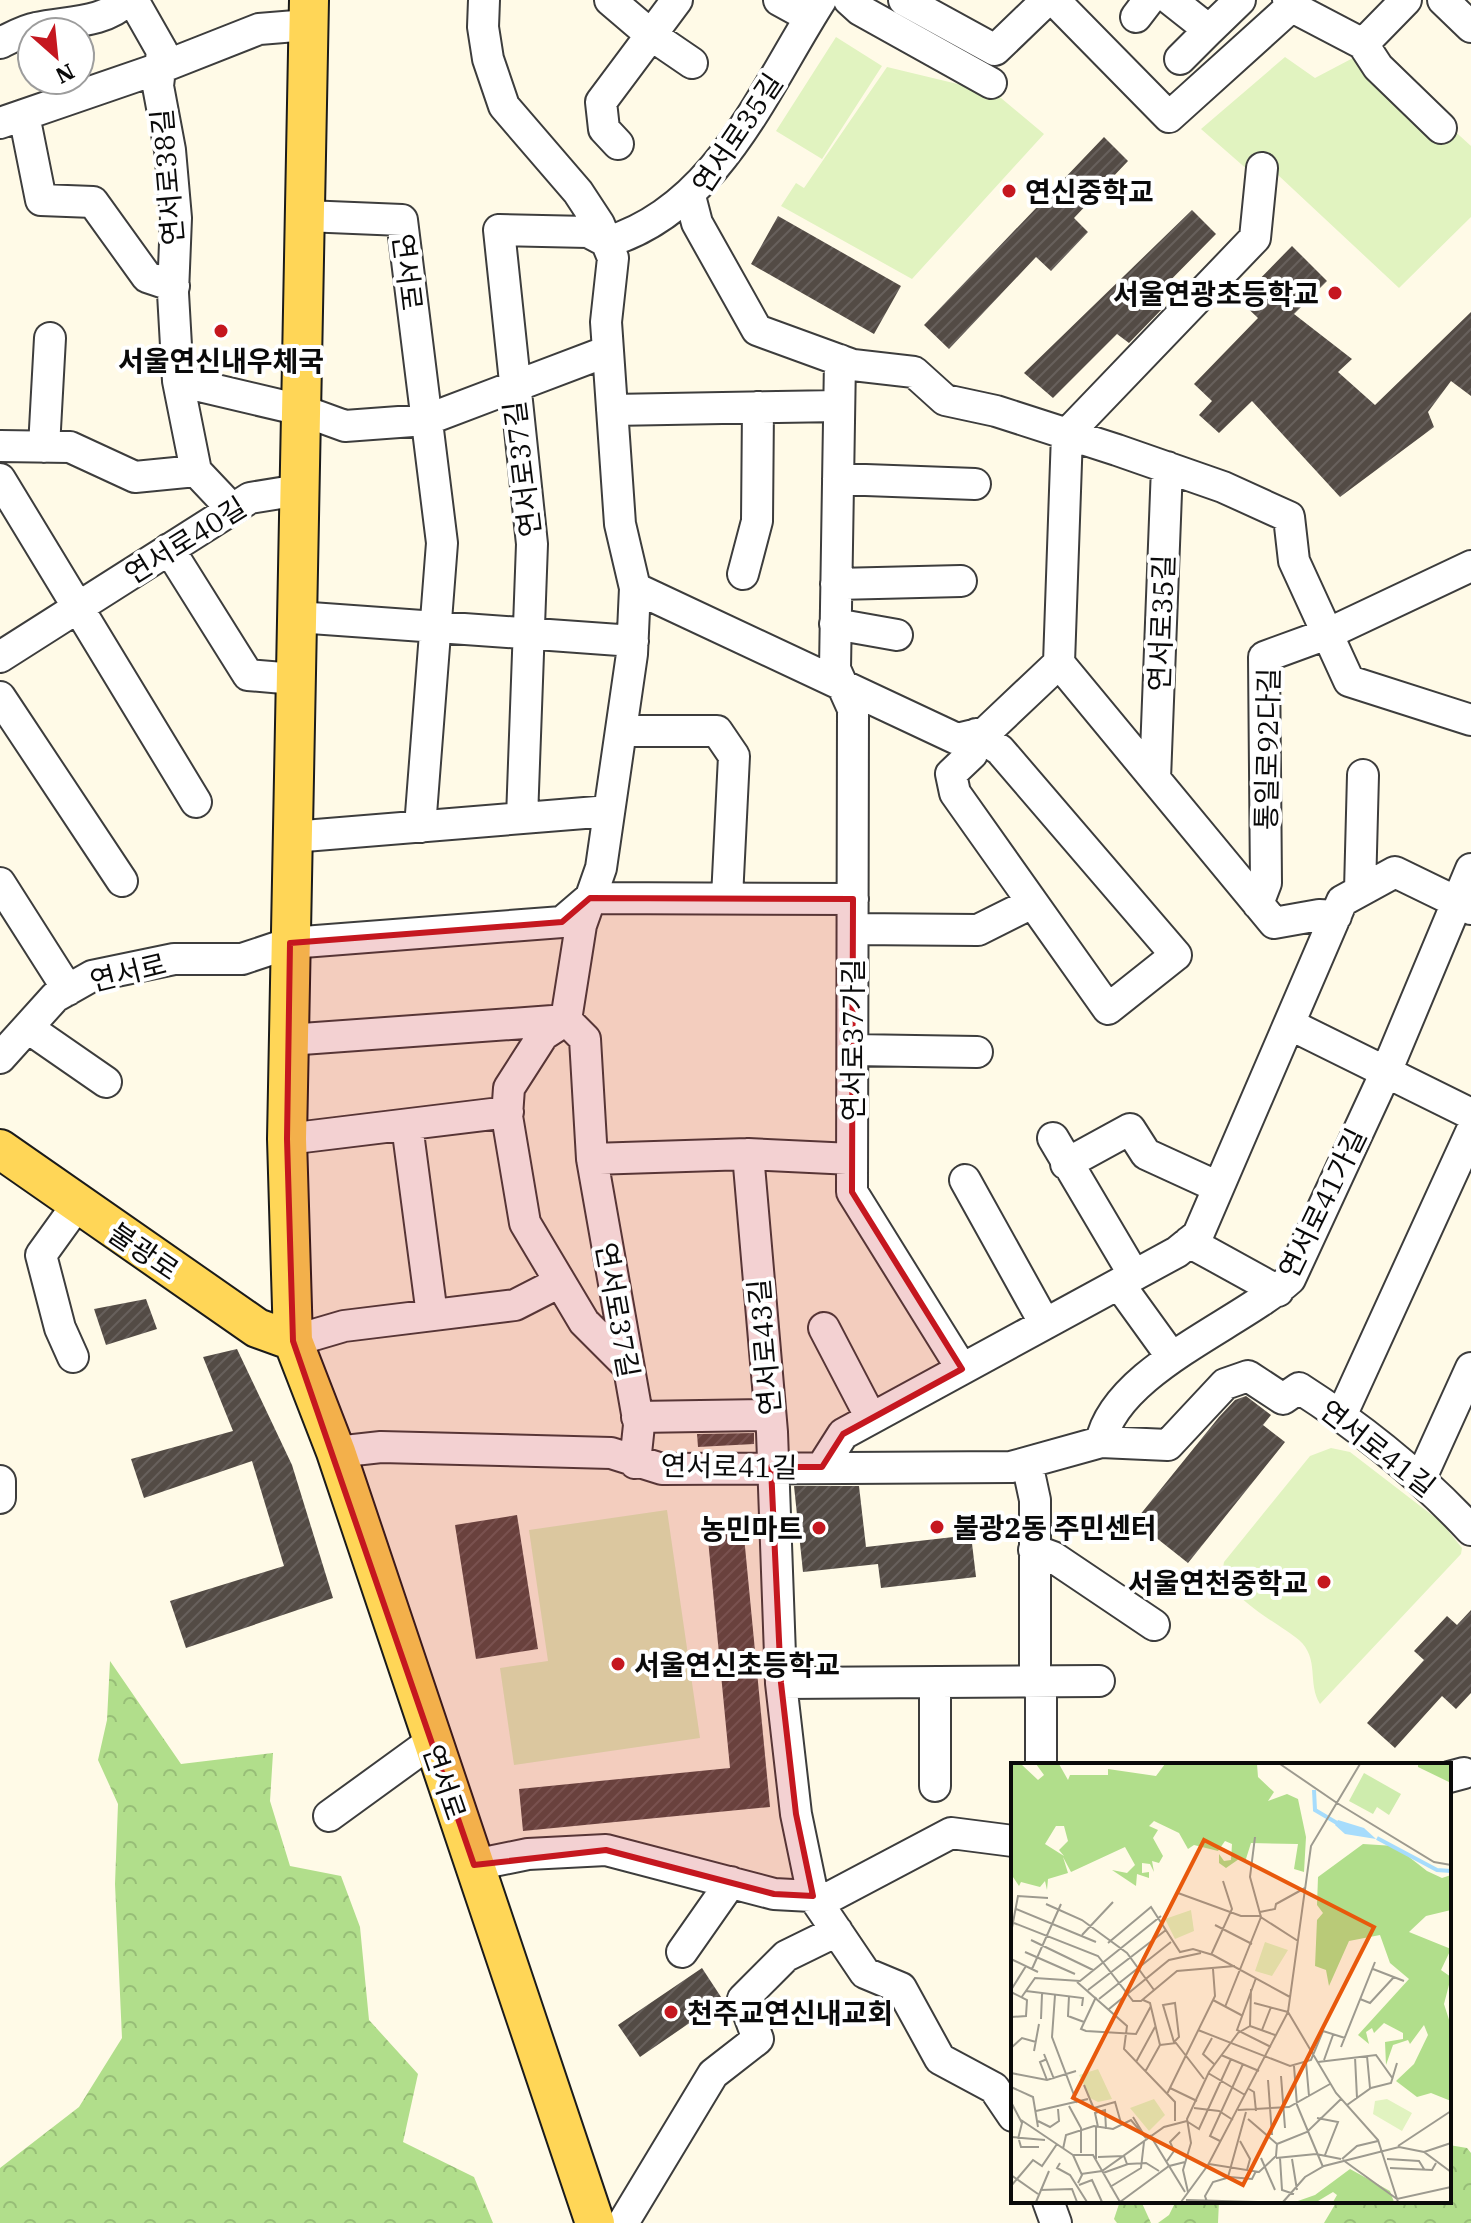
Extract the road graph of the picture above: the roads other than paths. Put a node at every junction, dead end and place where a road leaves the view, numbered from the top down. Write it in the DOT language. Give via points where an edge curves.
graph roads {
  1 [pos="130,0"];
  2 [pos="484,0"];
  3 [pos="610,0"];
  4 [pos="677,0"];
  5 [pos="779,0"];
  6 [pos="849,0"];
  7 [pos="904,0"];
  8 [pos="1047,0"];
  9 [pos="1054,0"];
  10 [pos="1171,0"];
  11 [pos="1240,0"];
  12 [pos="1406,0"];
  13 [pos="1443,0"];
  14 [pos="1291,2"];
  15 [pos="816,8"];
  16 [pos="309,13"];
  17 [pos="1471,27"];
  18 [pos="1209,30"];
  19 [pos="651,35"];
  20 [pos="0,43"];
  21 [pos="1363,44"];
  22 [pos="1180,59"];
  23 [pos="692,63"];
  24 [pos="160,68"];
  25 [pos="991,83"];
  26 [pos="12,119"];
  27 [pos="1441,128"];
  28 [pos="618,144"];
  29 [pos="1262,168"];
  30 [pos="690,196"];
  31 [pos="305,216"];
  32 [pos="607,242"];
  33 [pos="174,286"];
  34 [pos="50,338"];
  35 [pos="608,351"];
  36 [pos="840,360"];
  37 [pos="178,381"];
  38 [pos="513,387"];
  39 [pos="839,406"];
  40 [pos="758,407"];
  41 [pos="301,410"];
  42 [pos="612,410"];
  43 [pos="426,420"];
  44 [pos="1067,434"];
  45 [pos="0,446"];
  46 [pos="44,447"];
  47 [pos="1167,467"];
  48 [pos="196,471"];
  49 [pos="0,479"];
  50 [pos="838,479"];
  51 [pos="975,484"];
  52 [pos="299,490"];
  53 [pos="232,509"];
  54 [pos="169,549"];
  55 [pos="1471,566"];
  56 [pos="743,574"];
  57 [pos="961,581"];
  58 [pos="836,584"];
  59 [pos="635,588"];
  60 [pos="77,608"];
  61 [pos="297,617"];
  62 [pos="835,624"];
  63 [pos="435,627"];
  64 [pos="526,634"];
  65 [pos="1327,634"];
  66 [pos="897,635"];
  67 [pos="633,641"];
  68 [pos="0,657"];
  69 [pos="1059,663"];
  70 [pos="295,679"];
  71 [pos="841,683"];
  72 [pos="0,697"];
  73 [pos="1471,720"];
  74 [pos="621,731"];
  75 [pos="976,734"];
  76 [pos="1363,775"];
  77 [pos="1155,779"];
  78 [pos="196,802"];
  79 [pos="609,811"];
  80 [pos="522,818"];
  81 [pos="420,827"];
  82 [pos="292,837"];
  83 [pos="1471,869"];
  84 [pos="122,881"];
  85 [pos="0,883"];
  86 [pos="1360,890"];
  87 [pos="590,898"];
  88 [pos="727,898"];
  89 [pos="853,899"];
  90 [pos="1032,903"];
  91 [pos="1463,905"];
  92 [pos="1266,913"];
  93 [pos="1336,916"];
  94 [pos="853,929"];
  95 [pos="290,943"];
  96 [pos="68,990"];
  97 [pos="566,1020"];
  98 [pos="1289,1024"];
  99 [pos="28,1028"];
  100 [pos="288,1040"];
  101 [pos="853,1050"];
  102 [pos="977,1052"];
  103 [pos="0,1058"];
  104 [pos="1386,1072"];
  105 [pos="106,1082"];
  106 [pos="508,1112"];
  107 [pos="1471,1114"];
  108 [pos="407,1125"];
  109 [pos="1471,1132"];
  110 [pos="287,1139"];
  111 [pos="0,1149"];
  112 [pos="748,1154"];
  113 [pos="592,1159"];
  114 [pos="852,1159"];
  115 [pos="965,1180"];
  116 [pos="1218,1187"];
  117 [pos="77,1205"];
  118 [pos="1189,1242"];
  119 [pos="1127,1280"];
  120 [pos="560,1282"];
  121 [pos="1278,1291"];
  122 [pos="432,1315"];
  123 [pos="1045,1324"];
  124 [pos="824,1328"];
  125 [pos="293,1341"];
  126 [pos="1171,1356"];
  127 [pos="73,1357"];
  128 [pos="628,1366"];
  129 [pos="1471,1368"];
  130 [pos="962,1369"];
  131 [pos="770,1415"];
  132 [pos="1341,1416"];
  133 [pos="637,1417"];
  134 [pos="871,1418"];
  135 [pos="1101,1442"];
  136 [pos="336,1452"];
  137 [pos="635,1463"];
  138 [pos="1027,1463"];
  139 [pos="771,1467"];
  140 [pos="822,1467"];
  141 [pos="1421,1478"];
  142 [pos="0,1481"];
  143 [pos="0,1498"];
  144 [pos="1471,1530"];
  145 [pos="1034,1550"];
  146 [pos="1154,1625"];
  147 [pos="1099,1681"];
  148 [pos="1035,1682"];
  149 [pos="781,1683"];
  150 [pos="935,1683"];
  151 [pos="431,1742"];
  152 [pos="1041,1763"];
  153 [pos="935,1786"];
  154 [pos="329,1816"];
  155 [pos="1011,1841"];
  156 [pos="474,1865"];
  157 [pos="731,1882"];
  158 [pos="813,1896"];
  159 [pos="837,1931"];
  160 [pos="682,1952"];
  161 [pos="1011,2113"];
  162 [pos="1049,2203"];
  163 [pos="595,2223"];
  164 [pos="623,2223"];
  165 [pos="1056,2223"];
  1 -- 20 [label="street, 연서로38길" via="73,25 35,28"];
  1 -- 24 [label="street, 연서로38길" via="162,51"];
  2 -- 32 [label="street" via="488,59 504,106 578,192"];
  3 -- 19 [label="street"];
  4 -- 19 [label="street"];
  5 -- 15 [label="street, 연서로35길"];
  6 -- 25 [label="street"];
  7 -- 8 [label="street" via="995,50"];
  9 -- 14 [label="street" via="1169,117"];
  10 -- 18 [label="street"];
  11 -- 18 [label="street"];
  12 -- 21 [label="street"];
  13 -- 17 [label="street"];
  14 -- 21 [label="street"];
  15 -- 30 [label="street, 연서로35길" via="748,120"];
  16 -- 24 [label="street, 연서로38길"];
  16 -- 31 [label="main road, 연서로"];
  18 -- 22 [label="street"];
  19 -- 23 [label="street"];
  19 -- 28 [label="street" via="601,102 604,129"];
  21 -- 27 [label="street" via="1378,67"];
  24 -- 26 [label="street, 연서로38길"];
  24 -- 33 [label="street, 연서로38길" via="176,218"];
  26 -- 33 [label="street, 연서로38길" via="41,200 93,202 147,277"];
  29 -- 44 [label="street" via="1255,238"];
  30 -- 32 [label="street" via="632,234"];
  30 -- 36 [label="street, 연서로35길" via="697,223 757,330"];
  31 -- 41 [label="main road, 연서로"];
  31 -- 43 [label="street, 연서로" via="402,220"];
  32 -- 35 [label="street" via="613,258"];
  32 -- 38 [label="street, 연서로37길" via="588,232 499,230"];
  33 -- 37 [label="street, 연서로38길"];
  34 -- 46 [label="street"];
  35 -- 38 [label="street"];
  35 -- 42 [label="street"];
  36 -- 39 [label="street"];
  36 -- 44 [label="street, 연서로35길" via="914,372 945,400"];
  37 -- 41 [label="street"];
  37 -- 48 [label="street, 연서로38길"];
  38 -- 43 [label="street"];
  38 -- 64 [label="street, 연서로37길" via="532,544"];
  39 -- 40 [label="street"];
  39 -- 50 [label="street"];
  40 -- 42 [label="street"];
  40 -- 56 [label="street" via="757,521"];
  41 -- 43 [label="street" via="345,426"];
  41 -- 52 [label="main road, 연서로"];
  42 -- 59 [label="street" via="620,524"];
  43 -- 63 [label="street, 연서로" via="442,543"];
  44 -- 47 [label="street, 연서로35길"];
  44 -- 69 [label="street"];
  45 -- 46 [label="street, 연서로40길"];
  46 -- 48 [label="street, 연서로40길" via="70,447 135,477"];
  47 -- 65 [label="street, 연서로35길" via="1289,517 1294,561"];
  47 -- 77 [label="street, 연서로35길"];
  48 -- 53 [label="street"];
  49 -- 60 [label="street"];
  50 -- 51 [label="street"];
  50 -- 58 [label="street, 연서로37가길"];
  52 -- 53 [label="street, 연서로40길" via="250,498"];
  52 -- 61 [label="main road, 연서로"];
  53 -- 54 [label="street, 연서로40길"];
  54 -- 60 [label="street, 연서로40길"];
  54 -- 70 [label="street" via="248,675"];
  55 -- 65 [label="street, 통일로92다길"];
  57 -- 58 [label="street"];
  58 -- 62 [label="street, 연서로37가길"];
  59 -- 67 [label="street"];
  59 -- 71 [label="street"];
  60 -- 68 [label="street, 연서로40길"];
  60 -- 78 [label="street"];
  61 -- 63 [label="street"];
  61 -- 70 [label="main road, 연서로"];
  62 -- 66 [label="street"];
  62 -- 71 [label="street, 연서로37가길" via="835,669"];
  63 -- 64 [label="street"];
  63 -- 81 [label="street, 연서로"];
  64 -- 67 [label="street"];
  64 -- 80 [label="street, 연서로37길"];
  65 -- 73 [label="street" via="1349,681"];
  65 -- 92 [label="street, 통일로92다길" via="1264,657"];
  67 -- 74 [label="street"];
  69 -- 75 [label="street" via="986,732"];
  69 -- 77 [label="street"];
  70 -- 82 [label="main road, 연서로"];
  71 -- 75 [label="street" via="957,739"];
  71 -- 89 [label="street, 연서로37가길" via="853,709"];
  72 -- 84 [label="street"];
  74 -- 79 [label="street"];
  74 -- 88 [label="street" via="717,731 734,756"];
  75 -- 90 [label="street" via="972,754 951,774 955,793"];
  75 -- 90 [label="street" via="1000,750 1176,955 1108,1009"];
  76 -- 86 [label="street"];
  77 -- 92 [label="street"];
  79 -- 80 [label="street"];
  79 -- 87 [label="street" via="601,868"];
  80 -- 81 [label="street"];
  81 -- 82 [label="street"];
  82 -- 95 [label="main road, 연서로"];
  83 -- 91 [label="street"];
  85 -- 96 [label="street"];
  86 -- 91 [label="street" via="1395,872"];
  86 -- 93 [label="street" via="1342,901"];
  87 -- 88 [label="street"];
  87 -- 95 [label="street, 연서로" via="562,922"];
  87 -- 97 [label="street"];
  88 -- 89 [label="street"];
  89 -- 94 [label="street, 연서로37가길"];
  90 -- 94 [label="street" via="978,930"];
  91 -- 104 [label="street, 연서로41가길" via="1452,919"];
  92 -- 93 [label="street"];
  93 -- 98 [label="street"];
  94 -- 101 [label="street, 연서로37가길"];
  95 -- 96 [label="street, 연서로" via="242,959 174,959 92,976"];
  95 -- 100 [label="main road, 연서로"];
  96 -- 99 [label="street, 연서로"];
  97 -- 100 [label="street"];
  97 -- 106 [label="street, 연서로37길" via="543,1035 517,1074 509,1088"];
  97 -- 113 [label="street, 연서로37길" via="585,1039"];
  98 -- 104 [label="street"];
  98 -- 116 [label="street"];
  99 -- 103 [label="street, 연서로"];
  99 -- 105 [label="street"];
  100 -- 110 [label="main road, 연서로"];
  101 -- 102 [label="street"];
  101 -- 114 [label="street, 연서로37가길"];
  104 -- 107 [label="street"];
  104 -- 121 [label="street, 연서로41가길" via="1290,1279"];
  106 -- 108 [label="street"];
  106 -- 120 [label="street, 연서로37길" via="525,1223"];
  108 -- 110 [label="street"];
  108 -- 122 [label="street"];
  109 -- 132 [label="street"];
  110 -- 125 [label="main road, 연서로"];
  111 -- 117 [label="main road, 불광로"];
  112 -- 113 [label="street"];
  112 -- 114 [label="street"];
  112 -- 131 [label="street, 연서로43길"];
  113 -- 128 [label="street, 연서로37길"];
  114 -- 130 [label="street, 연서로37가길" via="852,1192"];
  115 -- 123 [label="street"];
  116 -- 118 [label="street" via="1198,1235"];
  116 -- 119 [label="street" via="1146,1154 1130,1129 1059,1151"];
  117 -- 125 [label="main road, 불광로" via="257,1328"];
  117 -- 127 [label="street" via="41,1255"];
  118 -- 119 [label="street"];
  118 -- 121 [label="street"];
  119 -- 123 [label="street"];
  119 -- 126 [label="street"];
  120 -- 122 [label="street" via="515,1305"];
  120 -- 128 [label="street, 연서로37길" via="584,1322"];
  121 -- 126 [label="street, 연서로41가길"];
  122 -- 125 [label="street" via="344,1326"];
  123 -- 130 [label="street"];
  124 -- 134 [label="street"];
  125 -- 136 [label="main road, 연서로"];
  126 -- 135 [label="street, 연서로41가길" via="1105,1422"];
  128 -- 133 [label="street, 연서로37길"];
  129 -- 141 [label="street"];
  130 -- 134 [label="street"];
  131 -- 133 [label="street"];
  131 -- 139 [label="street, 연서로43길"];
  132 -- 135 [label="street, 연서로41길" via="1299,1388 1283,1399 1248,1376 1225,1384 1168,1445"];
  132 -- 141 [label="street, 연서로41길"];
  133 -- 137 [label="street, 연서로37길"];
  134 -- 140 [label="street" via="843,1434"];
  135 -- 138 [label="street, 연서로41길"];
  136 -- 137 [label="street, 연서로41길" via="381,1447 611,1453"];
  136 -- 151 [label="main road, 연서로"];
  137 -- 139 [label="street, 연서로41길" via="662,1469"];
  138 -- 140 [label="street, 연서로41길"];
  138 -- 145 [label="street" via="1035,1500"];
  139 -- 140 [label="street, 연서로41길"];
  139 -- 149 [label="street, 연서로43길"];
  141 -- 144 [label="street, 연서로41길"];
  142 -- 143 [label="street"];
  145 -- 146 [label="street" via="1053,1557"];
  145 -- 148 [label="street"];
  147 -- 148 [label="street"];
  148 -- 150 [label="street"];
  148 -- 152 [label="street" via="1041,1694"];
  149 -- 150 [label="street"];
  149 -- 158 [label="street, 연서로43길" via="796,1814"];
  150 -- 153 [label="street"];
  151 -- 154 [label="street"];
  151 -- 156 [label="main road, 연서로"];
  155 -- 158 [label="street" via="951,1833 830,1897"];
  156 -- 157 [label="street" via="528,1854 606,1850"];
  156 -- 163 [label="main road, 연서로"];
  157 -- 158 [label="street" via="774,1894"];
  157 -- 160 [label="street"];
  158 -- 159 [label="street"];
  159 -- 161 [label="street" via="865,1973 901,1988 940,2059 994,2088"];
  159 -- 164 [label="street" via="786,1956 743,1999 758,2039 713,2074"];
  162 -- 165 [label="street"];
}
